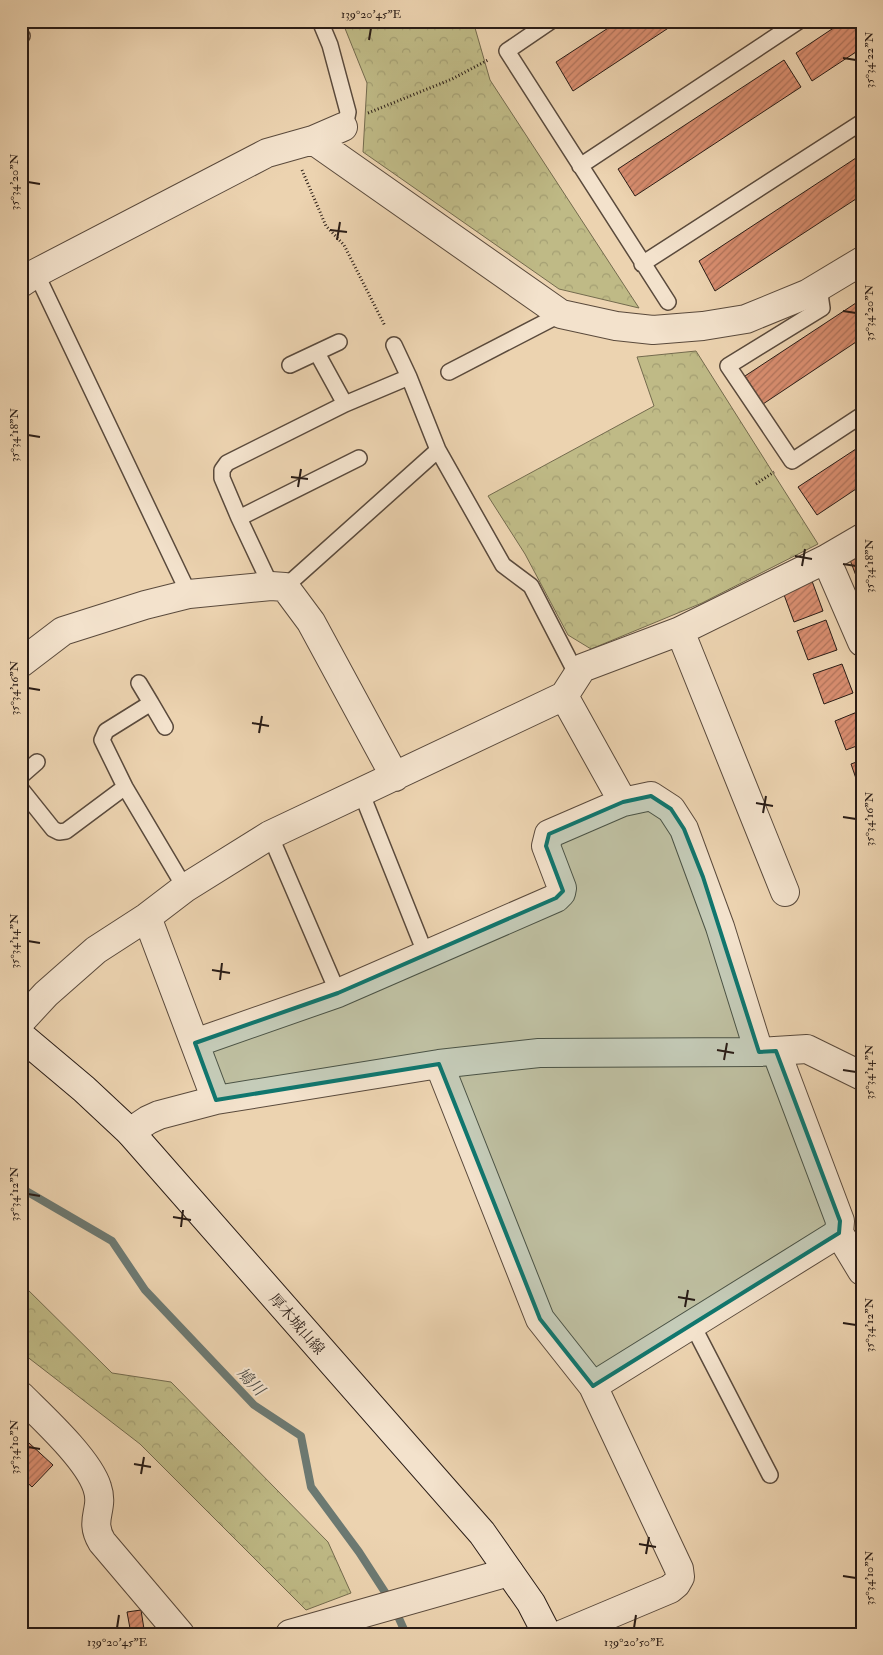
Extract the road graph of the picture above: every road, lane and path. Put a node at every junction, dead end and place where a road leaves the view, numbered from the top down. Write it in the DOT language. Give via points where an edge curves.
graph roads {
  1 [pos="320,21"];
  2 [pos="799,21"];
  3 [pos="547,23"];
  4 [pos="507,51"];
  5 [pos="862,122"];
  6 [pos="345,124"];
  7 [pos="302,143"];
  8 [pos="580,166"];
  9 [pos="862,261"];
  10 [pos="642,264"];
  11 [pos="28,278"];
  12 [pos="819,287"];
  13 [pos="668,302"];
  14 [pos="561,314"];
  15 [pos="339,342"];
  16 [pos="394,345"];
  17 [pos="317,353"];
  18 [pos="290,365"];
  19 [pos="449,372"];
  20 [pos="409,377"];
  21 [pos="345,404"];
  22 [pos="862,415"];
  23 [pos="438,450"];
  24 [pos="359,458"];
  25 [pos="240,518"];
  26 [pos="862,538"];
  27 [pos="826,558"];
  28 [pos="278,586"];
  29 [pos="189,594"];
  30 [pos="680,630"];
  31 [pos="862,642"];
  32 [pos="21,664"];
  33 [pos="139,682"];
  34 [pos="570,686"];
  35 [pos="151,703"];
  36 [pos="165,727"];
  37 [pos="37,762"];
  38 [pos="21,776"];
  39 [pos="395,777"];
  40 [pos="126,787"];
  41 [pos="21,789"];
  42 [pos="361,792"];
  43 [pos="623,802"];
  44 [pos="270,835"];
  45 [pos="186,888"];
  46 [pos="785,892"];
  47 [pos="146,917"];
  48 [pos="426,955"];
  49 [pos="338,993"];
  50 [pos="21,1021"];
  51 [pos="21,1036"];
  52 [pos="195,1043"];
  53 [pos="767,1052"];
  54 [pos="439,1064"];
  55 [pos="862,1076"];
  56 [pos="216,1100"];
  57 [pos="130,1132"];
  58 [pos="839,1233"];
  59 [pos="862,1270"];
  60 [pos="692,1324"];
  61 [pos="593,1386"];
  62 [pos="21,1396"];
  63 [pos="770,1475"];
  64 [pos="509,1572"];
  65 [pos="180,1634"];
  66 [pos="290,1634"];
  67 [pos="547,1634"];
  68 [pos="563,1634"];
  1 -- 6 [label="lane" via="343,88 348,112"];
  2 -- 8 [label="lane"];
  3 -- 4 [label="lane"];
  4 -- 6 [label="path" via="452,79"];
  4 -- 8 [label="lane"];
  5 -- 10 [label="lane"];
  6 -- 7 [label="street"];
  7 -- 11 [label="street" via="267,153"];
  7 -- 14 [label="street"];
  7 -- 16 [label="path" via="326,226 344,245"];
  8 -- 10 [label="lane"];
  9 -- 12 [label="street"];
  10 -- 13 [label="lane"];
  11 -- 29 [label="lane"];
  12 -- 14 [label="street" via="746,320 703,326 653,330"];
  12 -- 22 [label="lane" via="822,308 728,366 792,461"];
  14 -- 19 [label="lane"];
  15 -- 17 [label="lane"];
  16 -- 20 [label="lane"];
  17 -- 18 [label="lane"];
  17 -- 21 [label="lane"];
  20 -- 21 [label="lane"];
  20 -- 23 [label="lane"];
  21 -- 25 [label="lane" via="227,463 222,470 222,478"];
  23 -- 28 [label="lane"];
  23 -- 34 [label="lane" via="503,565 531,586"];
  24 -- 25 [label="lane"];
  25 -- 28 [label="lane"];
  26 -- 27 [label="street"];
  27 -- 30 [label="street"];
  27 -- 31 [label="street"];
  28 -- 29 [label="street"];
  28 -- 39 [label="street" via="311,622"];
  29 -- 32 [label="street" via="64,631"];
  30 -- 34 [label="street" via="582,668"];
  30 -- 46 [label="street"];
  33 -- 35 [label="lane"];
  34 -- 39 [label="street"];
  34 -- 43 [label="street"];
  35 -- 36 [label="lane"];
  35 -- 40 [label="lane" via="106,731 102,740"];
  37 -- 38 [label="lane"];
  39 -- 42 [label="street"];
  40 -- 41 [label="lane" via="66,831 59,832 52,829"];
  40 -- 45 [label="lane"];
  42 -- 44 [label="street"];
  42 -- 48 [label="lane"];
  43 -- 48 [label="street" via="549,834 546,846 562,888 556,898"];
  43 -- 53 [label="street" via="652,796 679,819"];
  44 -- 45 [label="street"];
  44 -- 49 [label="lane"];
  45 -- 47 [label="street"];
  47 -- 50 [label="street" via="96,950"];
  47 -- 52 [label="street"];
  48 -- 49 [label="street"];
  49 -- 52 [label="street"];
  51 -- 57 [label="street, 厚木城山線"];
  52 -- 56 [label="street"];
  53 -- 54 [label="street" via="539,1053"];
  53 -- 55 [label="street" via="807,1049"];
  53 -- 58 [label="street" via="840,1221"];
  54 -- 56 [label="street"];
  54 -- 61 [label="street" via="540,1319"];
  56 -- 57 [label="street" via="160,1115"];
  57 -- 64 [label="street, 厚木城山線" via="482,1533"];
  58 -- 59 [label="street"];
  58 -- 60 [label="street"];
  60 -- 61 [label="street"];
  60 -- 63 [label="lane"];
  61 -- 68 [label="street" via="680,1577 670,1589"];
  62 -- 65 [label="street" via="89,1471 99,1495 95,1525 102,1542"];
  64 -- 66 [label="street"];
  64 -- 67 [label="street, 厚木城山線" via="531,1603"];
}
